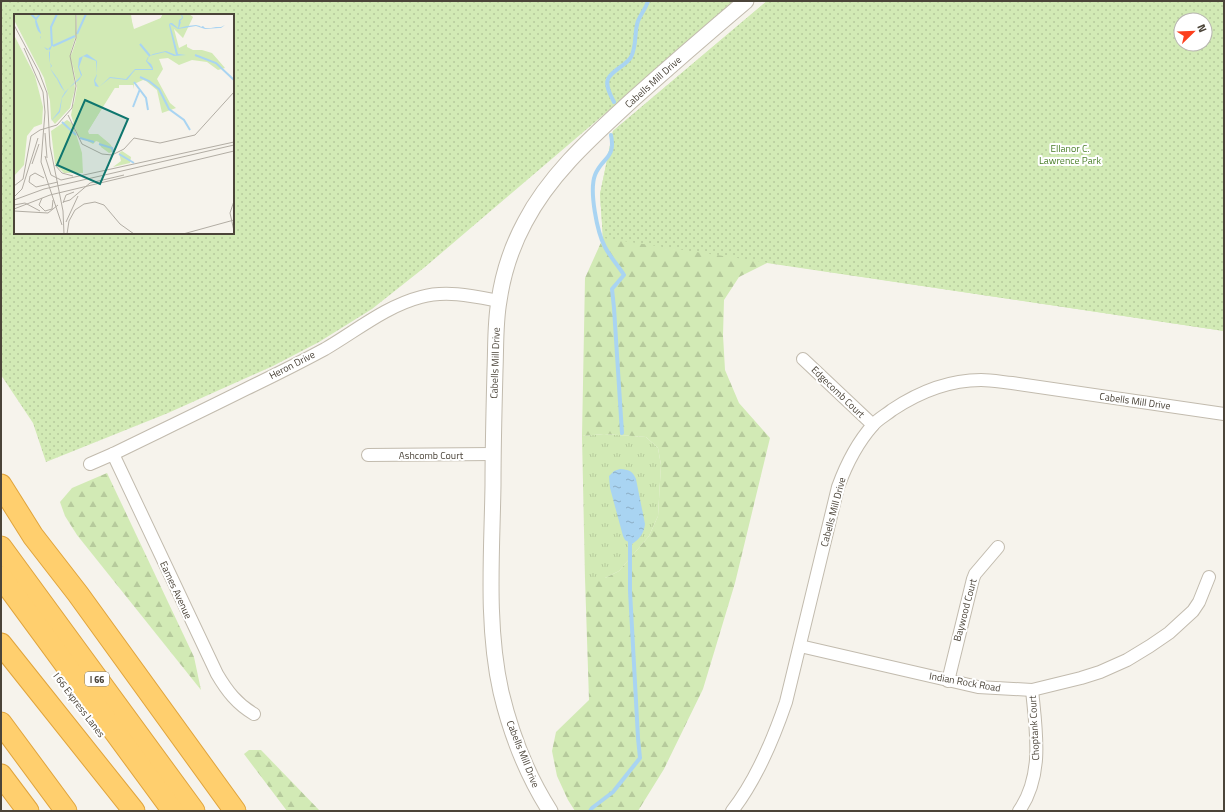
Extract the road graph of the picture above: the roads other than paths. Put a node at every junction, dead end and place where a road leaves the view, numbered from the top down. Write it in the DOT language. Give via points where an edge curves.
graph roads {
  1 [pos="746,1"];
  2 [pos="499,301"];
  3 [pos="803,359"];
  4 [pos="1224,414"];
  5 [pos="873,425"];
  6 [pos="113,454"];
  7 [pos="493,454"];
  8 [pos="368,455"];
  9 [pos="90,464"];
  10 [pos="1,471"];
  11 [pos="1,486"];
  12 [pos="1,547"];
  13 [pos="998,547"];
  14 [pos="48,556"];
  15 [pos="1,577"];
  16 [pos="1209,577"];
  17 [pos="1,599"];
  18 [pos="1,644"];
  19 [pos="800,646"];
  20 [pos="948,681"];
  21 [pos="1032,690"];
  22 [pos="254,714"];
  23 [pos="1,723"];
  24 [pos="1,775"];
  25 [pos="28,811"];
  26 [pos="66,811"];
  27 [pos="134,811"];
  28 [pos="158,811"];
  29 [pos="173,811"];
  30 [pos="194,811"];
  31 [pos="235,811"];
  32 [pos="550,811"];
  33 [pos="732,811"];
  34 [pos="1020,811"];
  1 -- 2 [label="street, Cabells Mill Drive" via="692,46 589,140 556,177 536,204 518,236 502,281"];
  2 -- 6 [label="street, Heron Drive" via="440,294 406,302 311,356"];
  2 -- 7 [label="street, Cabells Mill Drive" via="496,322"];
  3 -- 5 [label="street, Edgecomb Court"];
  4 -- 5 [label="street, Cabells Mill Drive" via="982,380 940,386 923,393"];
  5 -- 19 [label="street, Cabells Mill Drive" via="851,456 838,487"];
  6 -- 9 [label="street, Heron Drive"];
  6 -- 22 [label="street, Eames Avenue" via="217,674 234,699"];
  7 -- 8 [label="street, Ashcomb Court"];
  7 -- 32 [label="street, Cabells Mill Drive" via="492,598 497,669 514,738 532,780"];
  10 -- 14 [label="highway" via="38,531"];
  11 -- 14 [label="highway"];
  12 -- 30 [label="highway, I 66"];
  13 -- 20 [label="street, Baywood Court" via="973,579"];
  14 -- 31 [label="highway"];
  15 -- 29 [label="highway"];
  16 -- 21 [label="street, Indian Rock Road" via="1193,612 1150,646 1100,672"];
  17 -- 28 [label="highway, I 66 Express Lanes"];
  18 -- 27 [label="highway"];
  19 -- 20 [label="street, Indian Rock Road"];
  19 -- 33 [label="street, Cabells Mill Drive" via="776,730 752,780"];
  20 -- 21 [label="street, Indian Rock Road" via="978,687"];
  21 -- 34 [label="street, Choptank Court" via="1036,770 1029,795"];
  23 -- 26 [label="highway"];
  24 -- 25 [label="highway"];
}
